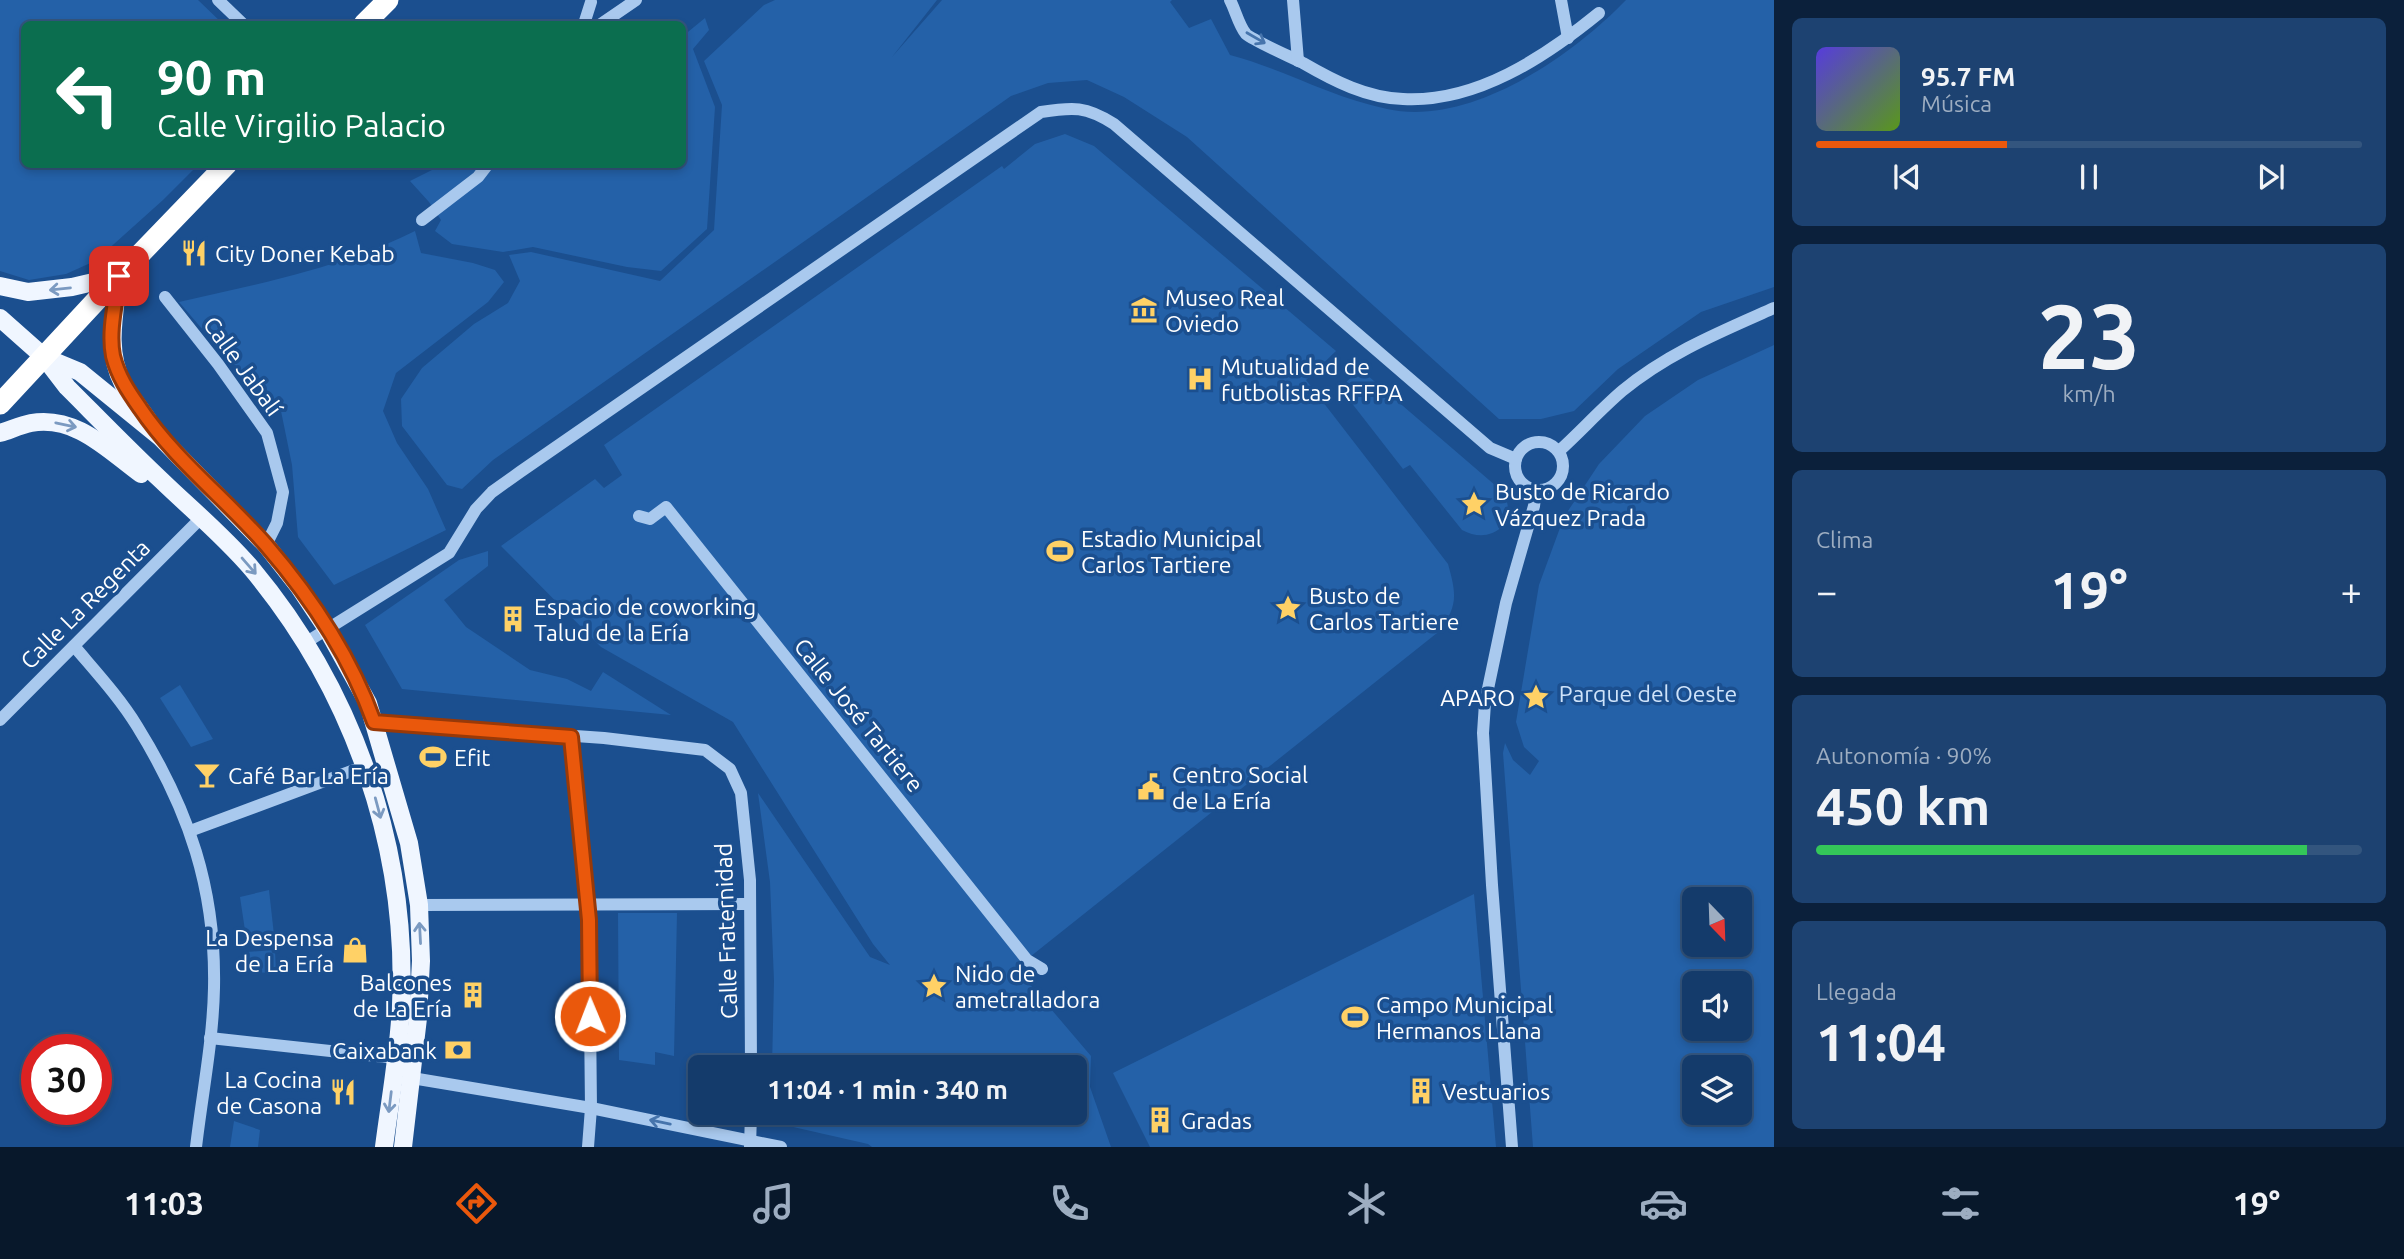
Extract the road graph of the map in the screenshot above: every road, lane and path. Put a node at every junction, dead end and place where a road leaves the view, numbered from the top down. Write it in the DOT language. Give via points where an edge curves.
graph roads {
  1 [pos="218,0"];
  2 [pos="388,0"];
  3 [pos="636,0"];
  4 [pos="1230,0"];
  5 [pos="1293,0"];
  6 [pos="1561,0"];
  7 [pos="595,1"];
  8 [pos="1599,13"];
  9 [pos="240,21"];
  10 [pos="367,21"];
  11 [pos="585,21"];
  12 [pos="605,21"];
  13 [pos="1568,37"];
  14 [pos="1298,61"];
  15 [pos="223,168"];
  16 [pos="485,168"];
  17 [pos="422,220"];
  18 [pos="119,276"];
  19 [pos="0,286"];
  20 [pos="165,297"];
  21 [pos="1774,308"];
  22 [pos="0,318"];
  23 [pos="44,357"];
  24 [pos="0,404"];
  25 [pos="0,433"];
  26 [pos="160,437"];
  27 [pos="1559,451"];
  28 [pos="1516,459"];
  29 [pos="1536,490"];
  30 [pos="639,516"];
  31 [pos="201,518"];
  32 [pos="266,545"];
  33 [pos="327,629"];
  34 [pos="305,643"];
  35 [pos="74,646"];
  36 [pos="0,720"];
  37 [pos="374,722"];
  38 [pos="571,737"];
  39 [pos="365,766"];
  40 [pos="190,831"];
  41 [pos="750,904"];
  42 [pos="418,905"];
  43 [pos="588,906"];
  44 [pos="1042,969"];
  45 [pos="210,1038"];
  46 [pos="751,1055"];
  47 [pos="396,1058"];
  48 [pos="412,1078"];
  49 [pos="591,1108"];
  50 [pos="751,1125"];
  51 [pos="751,1144"];
  52 [pos="196,1147"];
  53 [pos="384,1147"];
  54 [pos="403,1147"];
  55 [pos="587,1147"];
  56 [pos="781,1147"];
  57 [pos="1512,1147"];
  1 -- 9 [label="street"];
  2 -- 10 [label="highway"];
  3 -- 12 [label="street"];
  4 -- 14 [label="street, one-way" via="1246,33"];
  5 -- 14 [label="street"];
  6 -- 13 [label="street"];
  7 -- 11 [label="street"];
  8 -- 13 [label="street"];
  13 -- 14 [label="street" via="1489,81 1455,95 1429,99 1371,93 1336,82"];
  15 -- 18 [label="highway"];
  16 -- 17 [label="street"];
  18 -- 19 [label="main road, one-way" via="28,292"];
  18 -- 23 [label="highway"];
  18 -- 26 [label="main road" via="114,358 123,383"];
  20 -- 32 [label="street, Calle Jabalí" via="267,433 283,492 277,523"];
  21 -- 27 [label="street" via="1685,348 1621,392"];
  22 -- 23 [label="main road"];
  23 -- 24 [label="highway"];
  23 -- 26 [label="main road" via="80,372"];
  23 -- 31 [label="main road" via="66,387"];
  25 -- 31 [label="main road, one-way" via="32,423 78,427"];
  26 -- 32 [label="main road"];
  27 -- 28 [label="street" via="1537,442 1522,448"];
  27 -- 29 [label="street" via="1562,475 1551,487"];
  28 -- 29 [label="street" via="1517,477"];
  28 -- 33 [label="street" via="1490,448 1114,124 1081,108 1061,109 1041,112 520,472 476,509 449,552"];
  29 -- 57 [label="street" via="1506,603 1483,733"];
  30 -- 44 [label="street, Calle José Tartiere" via="650,519 666,507 1027,960"];
  31 -- 34 [label="main road, one-way" via="251,568"];
  31 -- 35 [label="street, Calle La Regenta"];
  32 -- 33 [label="main road"];
  33 -- 34 [label="street"];
  33 -- 37 [label="main road"];
  34 -- 39 [label="main road" via="334,693"];
  35 -- 36 [label="street, Calle La Regenta"];
  35 -- 40 [label="street" via="136,724"];
  37 -- 38 [label="street"];
  37 -- 42 [label="main road" via="409,843"];
  38 -- 41 [label="street, Calle Fraternidad" via="705,750 730,769 741,793"];
  38 -- 43 [label="street"];
  39 -- 40 [label="street"];
  39 -- 47 [label="main road, one-way" via="388,845 398,921 401,1004"];
  40 -- 45 [label="street" via="207,893 212,937"];
  41 -- 43 [label="street"];
  41 -- 46 [label="street, Calle Fraternidad"];
  42 -- 43 [label="street"];
  48 -- 42 [label="main road, one-way" via="421,961"];
  43 -- 49 [label="street"];
  45 -- 47 [label="street"];
  45 -- 52 [label="street"];
  47 -- 53 [label="main road, one-way"];
  48 -- 49 [label="street"];
  48 -- 54 [label="main road"];
  51 -- 49 [label="street, one-way"];
  49 -- 55 [label="street"];
  50 -- 51 [label="street"];
  51 -- 56 [label="street"];
}
